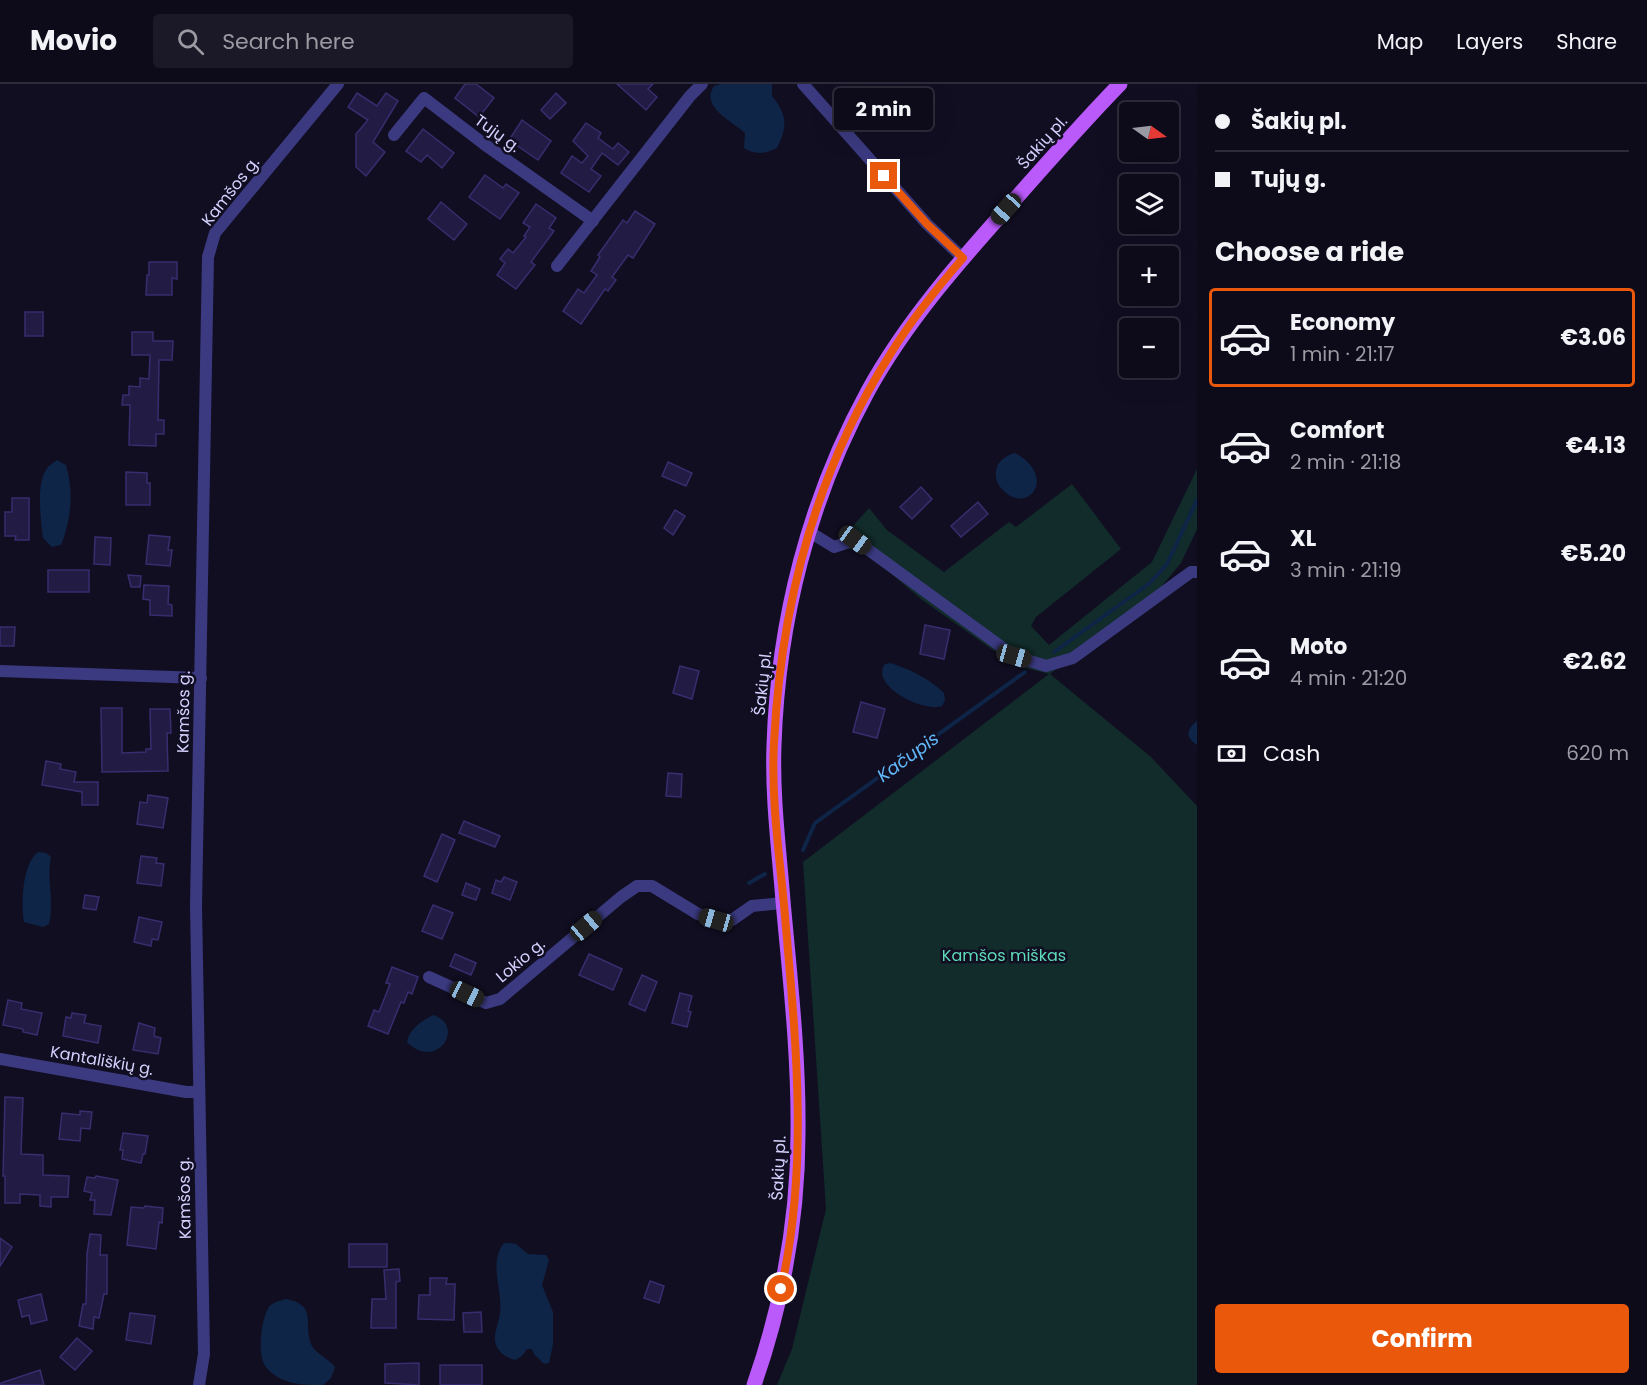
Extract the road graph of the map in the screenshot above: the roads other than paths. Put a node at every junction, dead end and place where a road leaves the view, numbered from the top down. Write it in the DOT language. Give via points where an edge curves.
graph roads {
  1 [pos="338,84"];
  2 [pos="702,84"];
  3 [pos="802,84"];
  4 [pos="1120,84"];
  5 [pos="394,135"];
  6 [pos="593,221"];
  7 [pos="963,258"];
  8 [pos="557,266"];
  9 [pos="808,531"];
  10 [pos="1197,572"];
  11 [pos="0,671"];
  12 [pos="201,678"];
  13 [pos="783,903"];
  14 [pos="429,977"];
  15 [pos="0,1059"];
  16 [pos="199,1092"];
  17 [pos="199,1385"];
  18 [pos="754,1385"];
  1 -- 12 [label="street, Kamšos g." via="215,233 208,256"];
  2 -- 6 [label="street"];
  3 -- 7 [label="street" via="927,224"];
  4 -- 7 [label="main road, Šakių pl."];
  5 -- 6 [label="street, Tujų g." via="424,98"];
  6 -- 8 [label="street"];
  7 -- 9 [label="main road, Šakių pl." via="915,318 868,391"];
  9 -- 10 [label="street" via="834,547 855,540 1014,656 1046,666 1073,658 1191,572"];
  9 -- 13 [label="main road, Šakių pl." via="788,613 774,745"];
  11 -- 12 [label="street"];
  12 -- 16 [label="street, Kamšos g." via="196,895"];
  13 -- 14 [label="street, Lokio g." via="752,906 732,920 716,920 698,914 652,886 637,886 500,999 486,1003"];
  13 -- 18 [label="main road, Šakių pl." via="797,1081 797,1179 785,1273"];
  15 -- 16 [label="street, Kantališkių g."];
  16 -- 17 [label="street, Kamšos g." via="204,1354"];
}
